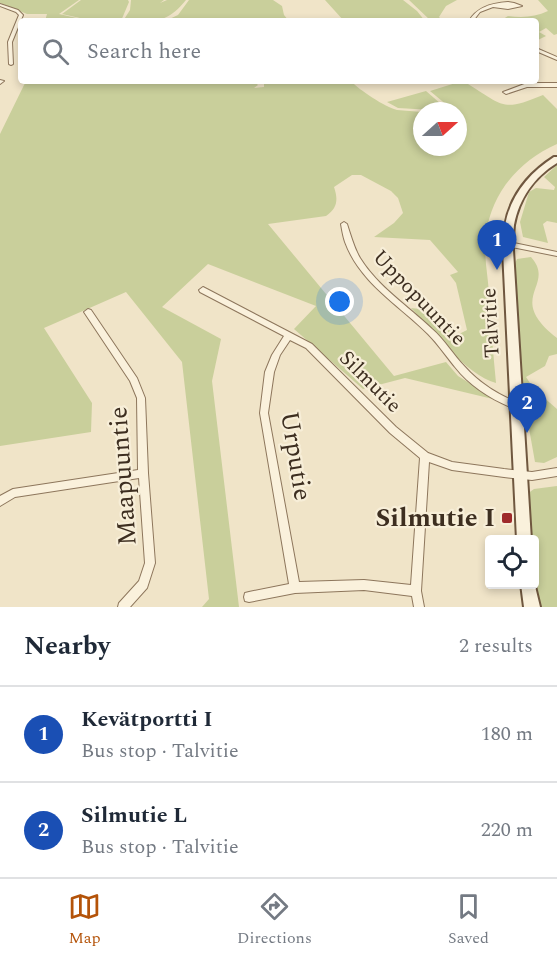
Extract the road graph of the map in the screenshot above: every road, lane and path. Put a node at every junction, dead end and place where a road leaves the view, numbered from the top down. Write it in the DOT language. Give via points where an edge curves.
graph roads {
  1 [pos="0,5"];
  2 [pos="496,5"];
  3 [pos="19,18"];
  4 [pos="472,18"];
  5 [pos="18,21"];
  6 [pos="539,50"];
  7 [pos="557,59"];
  8 [pos="11,64"];
  9 [pos="557,85"];
  10 [pos="506,92"];
  11 [pos="557,159"];
  12 [pos="344,224"];
  13 [pos="509,244"];
  14 [pos="557,254"];
  15 [pos="203,290"];
  16 [pos="88,312"];
  17 [pos="289,335"];
  18 [pos="515,405"];
  19 [pos="425,456"];
  20 [pos="557,472"];
  21 [pos="143,473"];
  22 [pos="520,475"];
  23 [pos="0,502"];
  24 [pos="524,535"];
  25 [pos="295,588"];
  26 [pos="527,589"];
  27 [pos="528,589"];
  28 [pos="416,591"];
  29 [pos="249,597"];
  30 [pos="123,607"];
  31 [pos="419,607"];
  32 [pos="525,607"];
  33 [pos="532,607"];
  1 -- 3 [label="street" via="21,13"];
  2 -- 4 [label="street" via="483,8"];
  5 -- 8 [label="street" via="10,42"];
  6 -- 7 [label="street"];
  9 -- 10 [label="street" via="527,85"];
  11 -- 13 [label="street, Talvitie" via="536,175 519,196 509,228"];
  12 -- 18 [label="street, Uppopuuntie" via="351,253 367,274 429,330 469,378"];
  13 -- 14 [label="street"];
  13 -- 18 [label="street, Talvitie"];
  15 -- 17 [label="street, Silmutie"];
  16 -- 21 [label="street, Maapuuntie" via="134,380 141,398"];
  17 -- 19 [label="street, Silmutie" via="309,346 393,430"];
  17 -- 25 [label="street, Urputie" via="272,358 264,413"];
  18 -- 22 [label="street, Talvitie"];
  19 -- 22 [label="street, Silmutie" via="452,465"];
  19 -- 28 [label="street"];
  20 -- 22 [label="street, Silmutie"];
  21 -- 23 [label="street" via="13,493"];
  21 -- 30 [label="street, Maapuuntie" via="150,563 143,584"];
  22 -- 24 [label="street, Talvitie"];
  25 -- 28 [label="street" via="364,585"];
  25 -- 29 [label="street"];
  26 -- 32 [label="street"];
  27 -- 33 [label="street"];
  28 -- 31 [label="street"];
}
